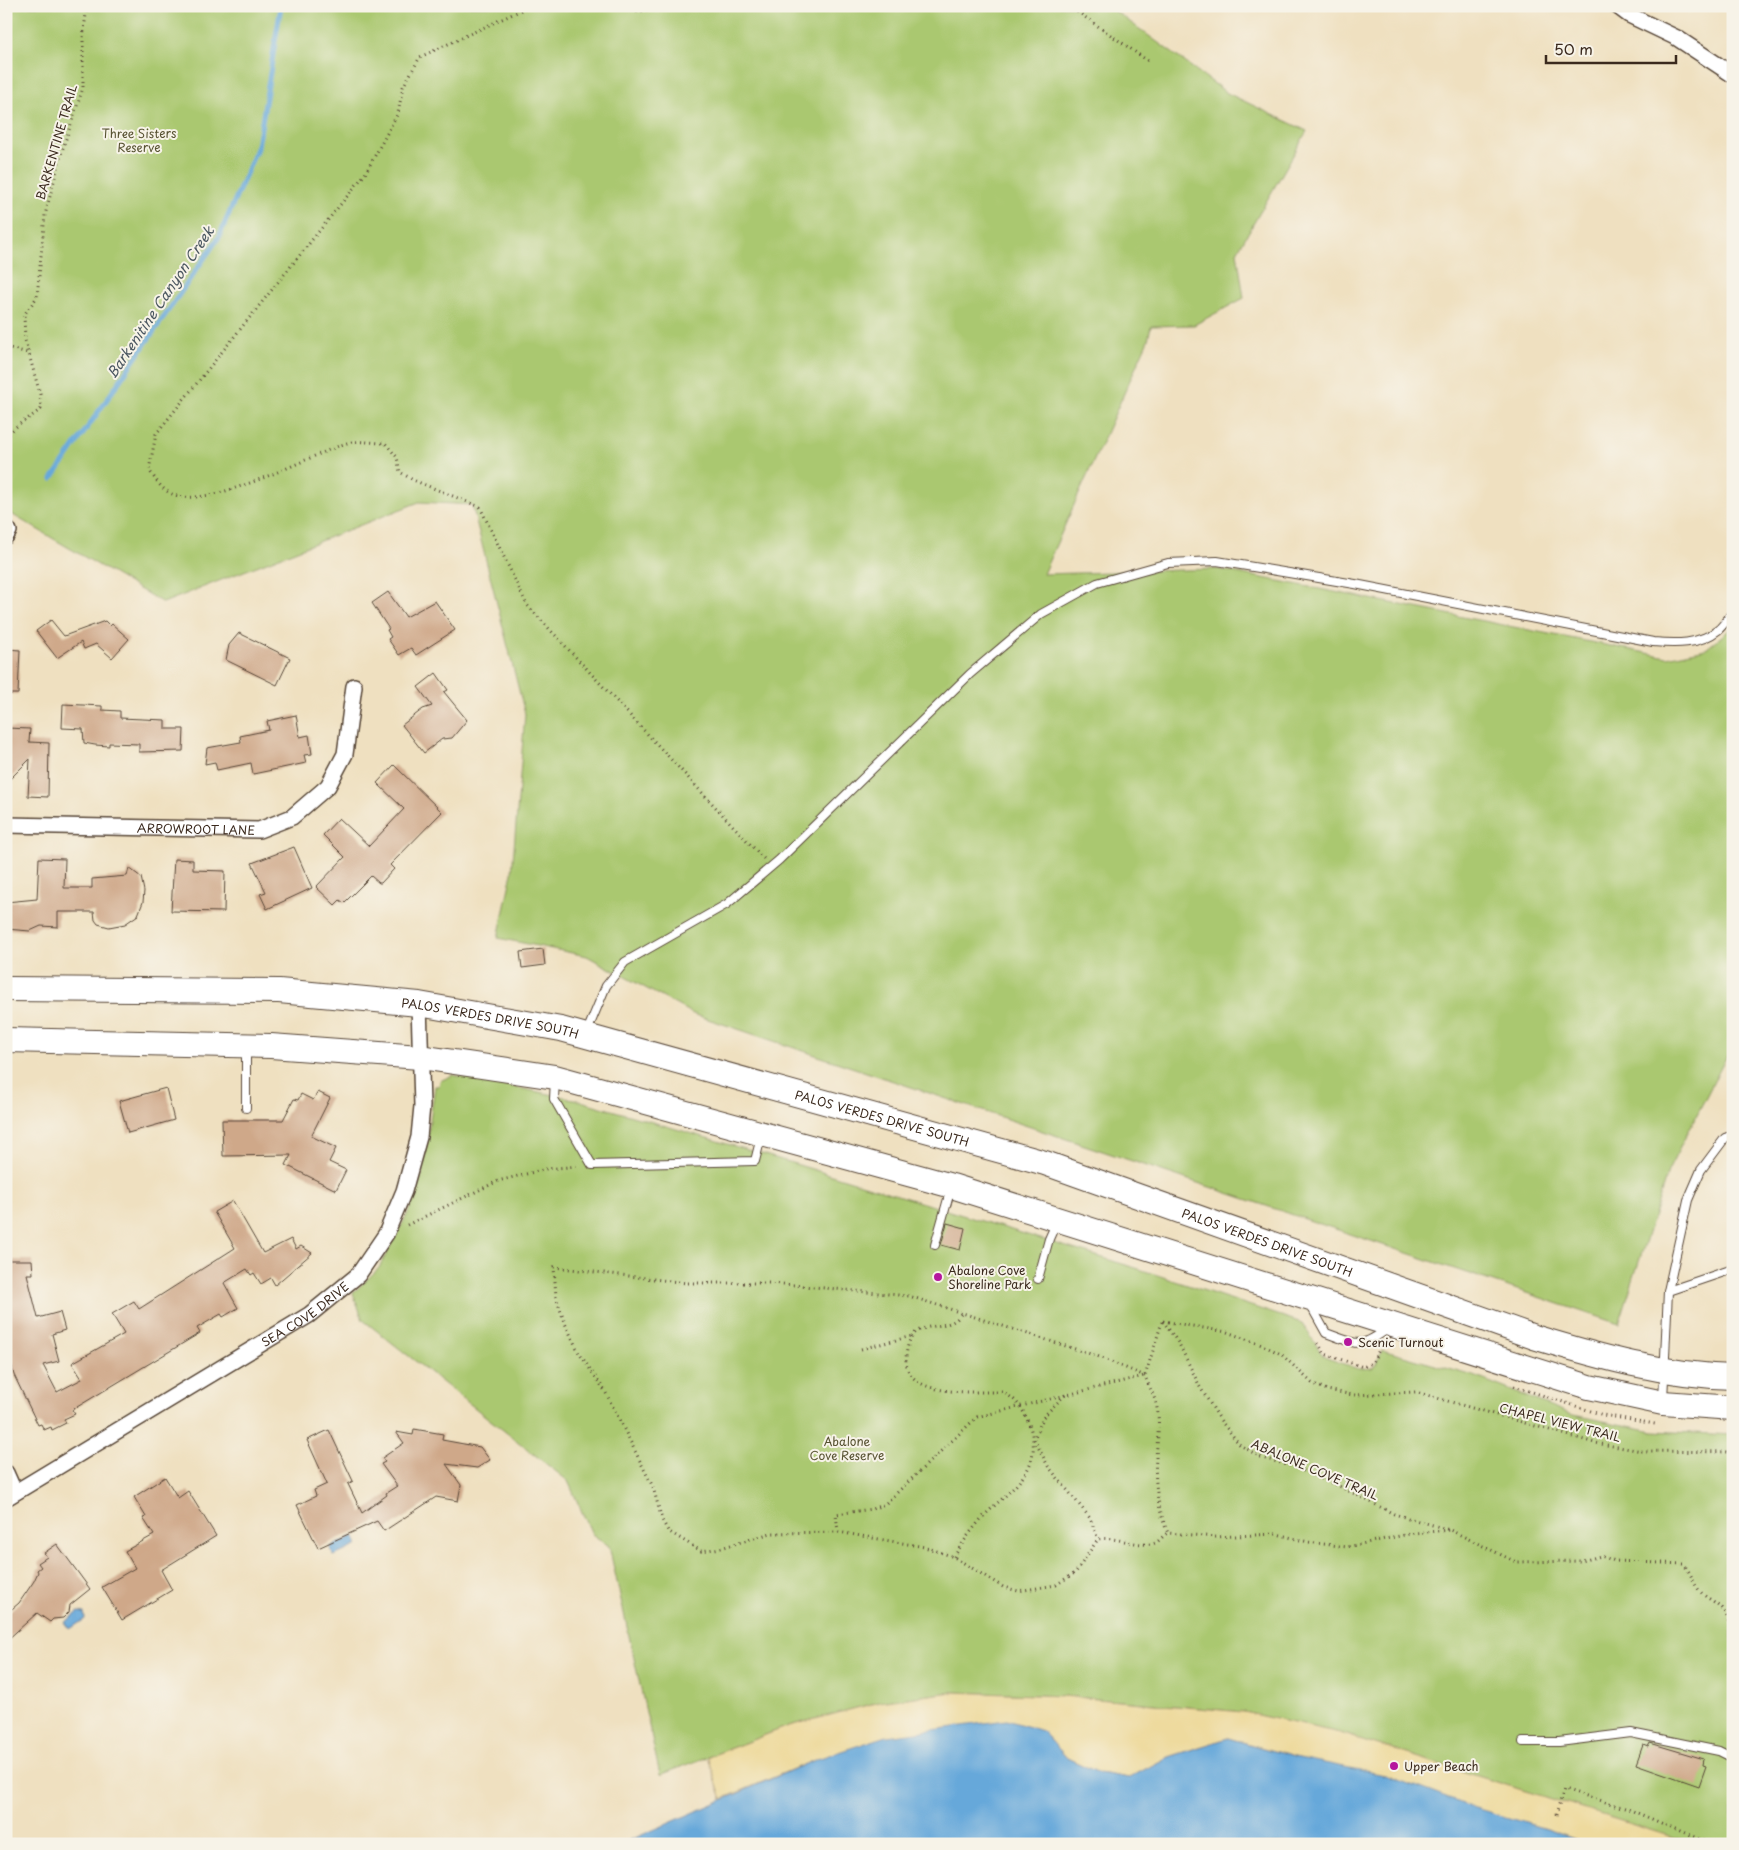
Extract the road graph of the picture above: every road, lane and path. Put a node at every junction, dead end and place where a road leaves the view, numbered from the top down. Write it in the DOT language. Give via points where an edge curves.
graph roads {
  1 [pos="87,6"];
  2 [pos="530,6"];
  3 [pos="630,6"];
  4 [pos="668,6"];
  5 [pos="1069,6"];
  6 [pos="1617,6"];
  7 [pos="1151,63"];
  8 [pos="1733,75"];
  9 [pos="6,347"];
  10 [pos="28,353"];
  11 [pos="6,438"];
  12 [pos="1733,612"];
  13 [pos="354,686"];
  14 [pos="6,825"];
  15 [pos="771,867"];
  16 [pos="6,989"];
  17 [pos="418,1004"];
  18 [pos="586,1036"];
  19 [pos="6,1040"];
  20 [pos="246,1045"];
  21 [pos="420,1056"];
  22 [pos="555,1078"];
  23 [pos="246,1108"];
  24 [pos="762,1133"];
  25 [pos="1733,1136"];
  26 [pos="592,1165"];
  27 [pos="952,1186"];
  28 [pos="1059,1218"];
  29 [pos="386,1234"];
  30 [pos="935,1245"];
  31 [pos="1733,1269"];
  32 [pos="1038,1279"];
  33 [pos="1668,1291"];
  34 [pos="962,1313"];
  35 [pos="1162,1321"];
  36 [pos="1314,1335"];
  37 [pos="1389,1335"];
  38 [pos="912,1336"];
  39 [pos="861,1349"];
  40 [pos="1665,1372"];
  41 [pos="1144,1376"];
  42 [pos="1733,1377"];
  43 [pos="1066,1395"];
  44 [pos="1662,1403"];
  45 [pos="1021,1406"];
  46 [pos="1733,1408"];
  47 [pos="1034,1439"];
  48 [pos="1733,1452"];
  49 [pos="6,1473"];
  50 [pos="10,1495"];
  51 [pos="1450,1530"];
  52 [pos="838,1532"];
  53 [pos="1168,1533"];
  54 [pos="1098,1539"];
  55 [pos="954,1557"];
  56 [pos="1733,1650"];
  57 [pos="1523,1742"];
  58 [pos="1733,1758"];
  59 [pos="1556,1815"];
  60 [pos="1722,1844"];
  1 -- 10 [label="path, BARKENTINE TRAIL" via="83,88 45,215 37,297 24,315"];
  2 -- 15 [label="path" via="420,57 403,87 398,114 365,174 156,434 149,470 159,486 174,495 202,498 349,442 385,443 397,457 400,472 480,507 527,605"];
  3 -- 4 [label="path" via="636,12"];
  5 -- 7 [label="path"];
  6 -- 8 [label="street" via="1677,38"];
  9 -- 10 [label="path"];
  10 -- 11 [label="path, BARKENTINE TRAIL" via="41,409 28,421 13,427"];
  12 -- 15 [label="lane" via="1718,631 1694,642 1653,642 1279,571 1217,561 1168,563 1097,583 1041,614 970,674"];
  13 -- 14 [label="street, ARROWROOT LANE" via="345,754 328,786 292,817 259,830"];
  15 -- 18 [label="lane" via="727,904 625,962 606,986"];
  16 -- 17 [label="main road, PALOS VERDES DRIVE SOUTH" via="280,991"];
  17 -- 18 [label="main road, PALOS VERDES DRIVE SOUTH"];
  17 -- 21 [label="street, SEA COVE DRIVE"];
  18 -- 40 [label="main road, PALOS VERDES DRIVE SOUTH" via="1046,1163 1534,1337"];
  19 -- 20 [label="main road"];
  20 -- 21 [label="main road"];
  20 -- 23 [label="lane"];
  21 -- 22 [label="main road"];
  21 -- 29 [label="street, SEA COVE DRIVE" via="422,1106 419,1137 404,1191"];
  22 -- 24 [label="main road"];
  22 -- 26 [label="lane" via="554,1099"];
  24 -- 26 [label="lane" via="755,1162"];
  24 -- 27 [label="main road"];
  25 -- 33 [label="lane" via="1725,1138 1701,1170 1688,1200"];
  26 -- 29 [label="path" via="546,1169 498,1181 430,1216"];
  27 -- 28 [label="main road"];
  27 -- 30 [label="lane"];
  28 -- 32 [label="lane"];
  28 -- 37 [label="main road" via="1307,1298"];
  29 -- 50 [label="street, SEA COVE DRIVE" via="358,1275 309,1315"];
  31 -- 33 [label="lane"];
  33 -- 40 [label="lane"];
  34 -- 38 [label="path" via="954,1322 919,1331"];
  34 -- 41 [label="path" via="1098,1356"];
  34 -- 52 [label="path" via="909,1296 772,1283 687,1283 554,1268 556,1297 564,1321 579,1353 605,1391 653,1488 668,1531 701,1551 771,1533"];
  35 -- 41 [label="path"];
  35 -- 48 [label="path, CHAPEL VIEW TRAIL" via="1227,1332 1262,1345 1281,1354 1312,1383 1327,1390 1353,1395 1416,1392 1596,1443 1642,1451"];
  35 -- 51 [label="path, ABALONE COVE TRAIL" via="1179,1344 1200,1387 1240,1445 1262,1458 1292,1466 1341,1487 1394,1514"];
  36 -- 37 [label="path" via="1324,1354 1363,1367 1372,1362"];
  37 -- 44 [label="main road" via="1589,1388"];
  38 -- 39 [label="path"];
  38 -- 45 [label="path" via="906,1360 914,1381 942,1389 1002,1392"];
  40 -- 42 [label="main road, PALOS VERDES DRIVE SOUTH"];
  40 -- 44 [label="lane"];
  41 -- 43 [label="path"];
  41 -- 53 [label="path" via="1157,1404 1158,1499"];
  43 -- 45 [label="path"];
  43 -- 47 [label="path" via="1044,1416"];
  44 -- 46 [label="main road"];
  45 -- 47 [label="path"];
  45 -- 52 [label="path" via="972,1421 885,1504 836,1514"];
  47 -- 54 [label="path" via="1048,1466 1090,1518"];
  47 -- 55 [label="path" via="1029,1468 1020,1484 982,1518"];
  49 -- 50 [label="street"];
  51 -- 53 [label="path" via="1414,1533 1347,1547 1277,1534 1216,1537"];
  51 -- 56 [label="path, ABALONE COVE TRAIL" via="1516,1562 1582,1561 1601,1556 1623,1562 1682,1564 1691,1572 1700,1591 1720,1605 1728,1620"];
  52 -- 55 [label="path" via="925,1547"];
  53 -- 54 [label="path" via="1156,1543 1148,1544"];
  54 -- 55 [label="path" via="1076,1572 1056,1585 1018,1591 1003,1586"];
  57 -- 58 [label="lane" via="1559,1742 1631,1733 1719,1750"];
  59 -- 60 [label="path" via="1564,1789 1628,1809 1704,1841"];
}
